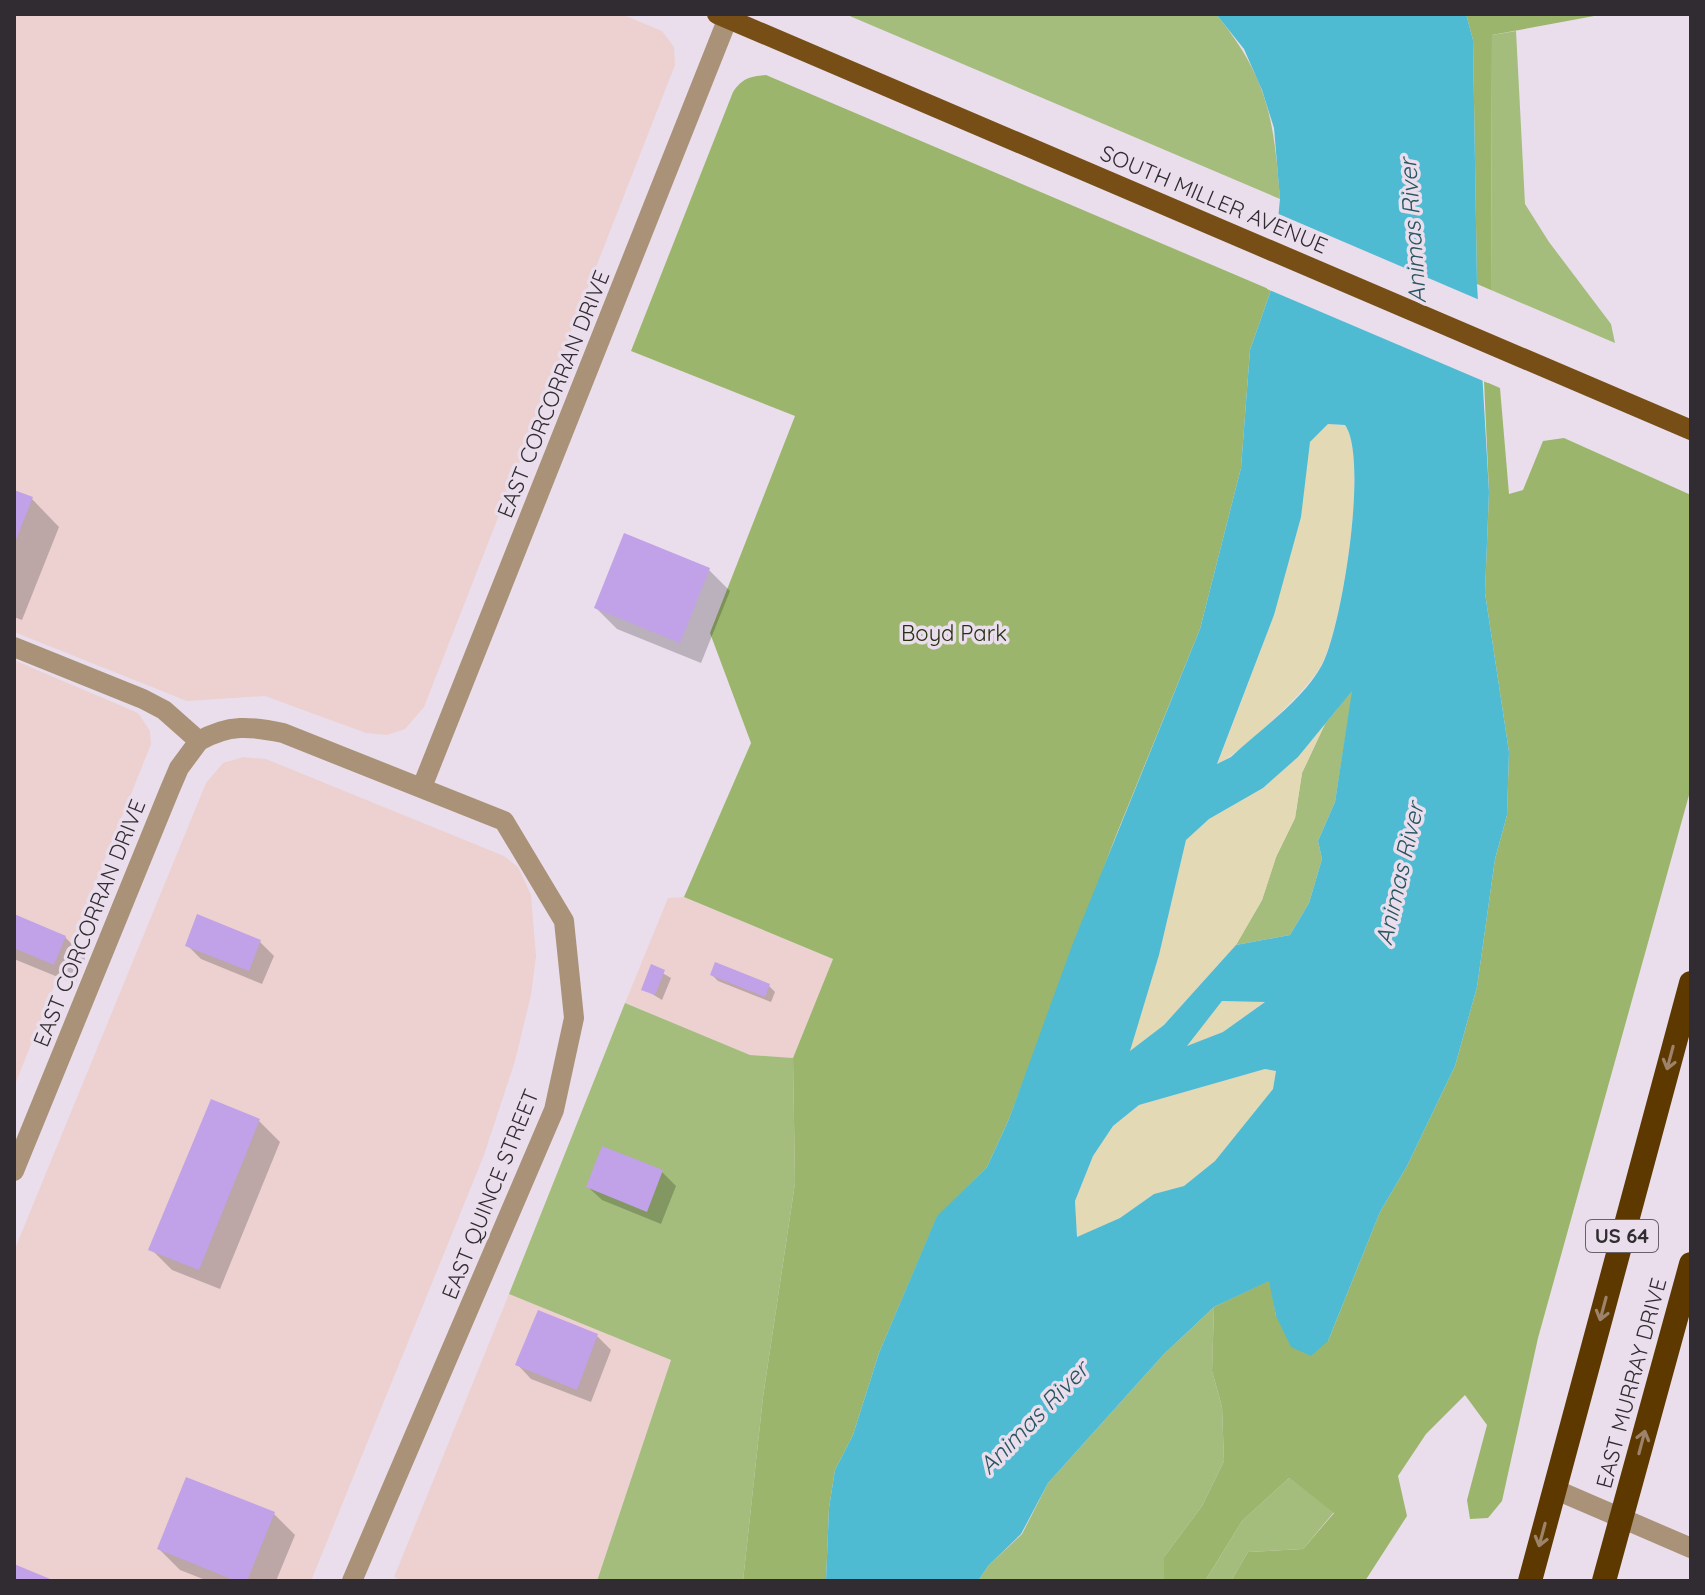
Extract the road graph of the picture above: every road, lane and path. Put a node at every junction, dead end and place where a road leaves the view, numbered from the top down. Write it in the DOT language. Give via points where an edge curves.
graph roads {
  1 [pos="723,16"];
  2 [pos="1691,430"];
  3 [pos="14,647"];
  4 [pos="199,741"];
  5 [pos="422,787"];
  6 [pos="1691,983"];
  7 [pos="14,1171"];
  8 [pos="1691,1264"];
  9 [pos="1554,1489"];
  10 [pos="1622,1517"];
  11 [pos="1691,1548"];
  12 [pos="352,1581"];
  13 [pos="1530,1581"];
  14 [pos="1604,1581"];
  1 -- 2 [label="main road, SOUTH MILLER AVENUE"];
  1 -- 5 [label="street, EAST CORCORRAN DRIVE"];
  3 -- 4 [label="street" via="143,699"];
  4 -- 5 [label="street" via="221,729 249,726 283,733"];
  4 -- 7 [label="street, EAST CORCORRAN DRIVE" via="179,768"];
  5 -- 12 [label="street, EAST QUINCE STREET" via="504,821 564,921 574,1018 554,1110"];
  6 -- 9 [label="highway, US 64, one-way"];
  10 -- 8 [label="highway, EAST MURRAY DRIVE, one-way"];
  9 -- 10 [label="street"];
  9 -- 13 [label="highway, US 64, one-way"];
  10 -- 11 [label="street"];
  10 -- 14 [label="highway, EAST MURRAY DRIVE"];
}
